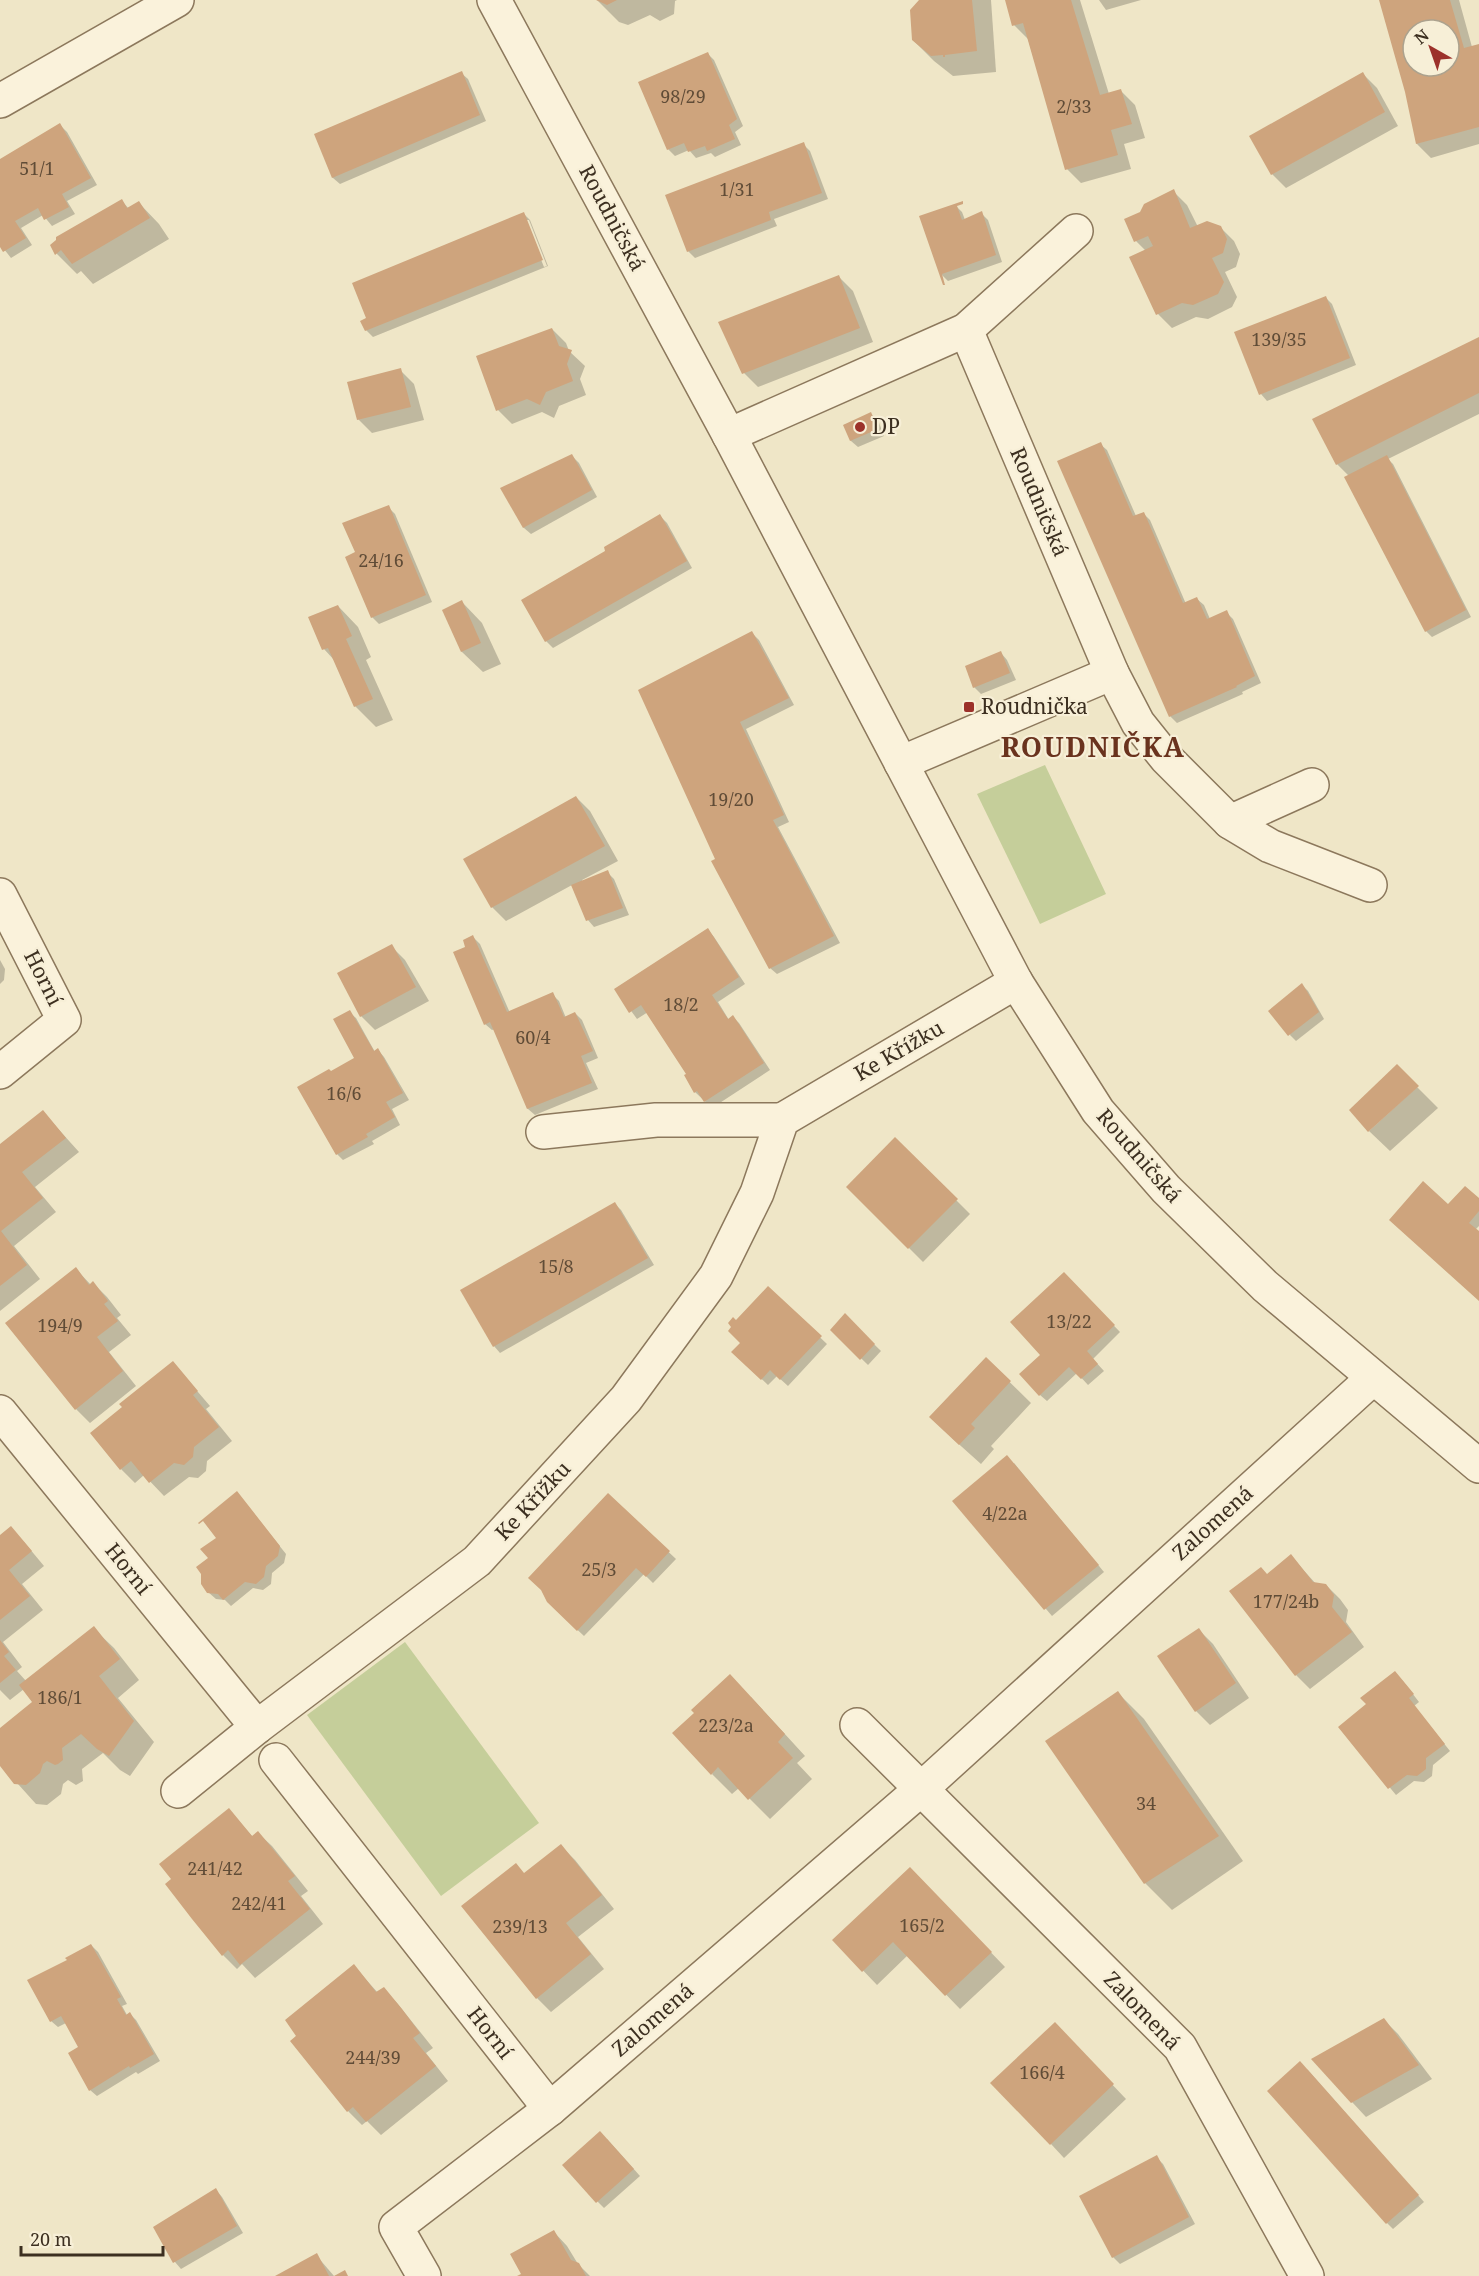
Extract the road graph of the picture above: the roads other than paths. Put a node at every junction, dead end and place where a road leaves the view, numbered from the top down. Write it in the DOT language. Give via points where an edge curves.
graph roads {
  1 [pos="177,0"];
  2 [pos="494,0"];
  3 [pos="0,101"];
  4 [pos="1076,231"];
  5 [pos="966,330"];
  6 [pos="729,435"];
  7 [pos="1112,674"];
  8 [pos="901,763"];
  9 [pos="1312,785"];
  10 [pos="1230,822"];
  11 [pos="1370,885"];
  12 [pos="0,895"];
  13 [pos="1016,982"];
  14 [pos="0,1071"];
  15 [pos="782,1120"];
  16 [pos="543,1132"];
  17 [pos="1373,1378"];
  18 [pos="0,1412"];
  19 [pos="1479,1466"];
  20 [pos="857,1725"];
  21 [pos="257,1726"];
  22 [pos="276,1760"];
  23 [pos="920,1790"];
  24 [pos="178,1791"];
  25 [pos="550,2109"];
  26 [pos="424,2276"];
  27 [pos="1307,2276"];
  1 -- 3 [label="street"];
  2 -- 6 [label="street, Roudničská"];
  4 -- 5 [label="street"];
  5 -- 6 [label="street"];
  5 -- 7 [label="street, Roudničská"];
  6 -- 8 [label="street, Roudničská"];
  7 -- 8 [label="street"];
  7 -- 10 [label="street, Roudničská" via="1138,723 1166,758"];
  8 -- 13 [label="street, Roudničská"];
  9 -- 10 [label="street"];
  10 -- 11 [label="street, Roudničská" via="1270,846"];
  12 -- 14 [label="street, Horní" via="64,1020"];
  13 -- 15 [label="street, Ke Křížku"];
  13 -- 17 [label="street, Roudničská" via="1098,1111 1166,1189 1265,1286"];
  15 -- 16 [label="street" via="657,1120"];
  15 -- 21 [label="street, Ke Křížku" via="757,1193 716,1276 626,1399 477,1561"];
  17 -- 19 [label="street, Roudničská"];
  17 -- 23 [label="street, Zalomená"];
  18 -- 21 [label="street, Horní"];
  20 -- 23 [label="street"];
  21 -- 24 [label="street, Ke Křížku"];
  22 -- 25 [label="street, Horní"];
  23 -- 25 [label="street, Zalomená"];
  23 -- 27 [label="street, Zalomená" via="1180,2047"];
  25 -- 26 [label="street" via="396,2227"];
}
